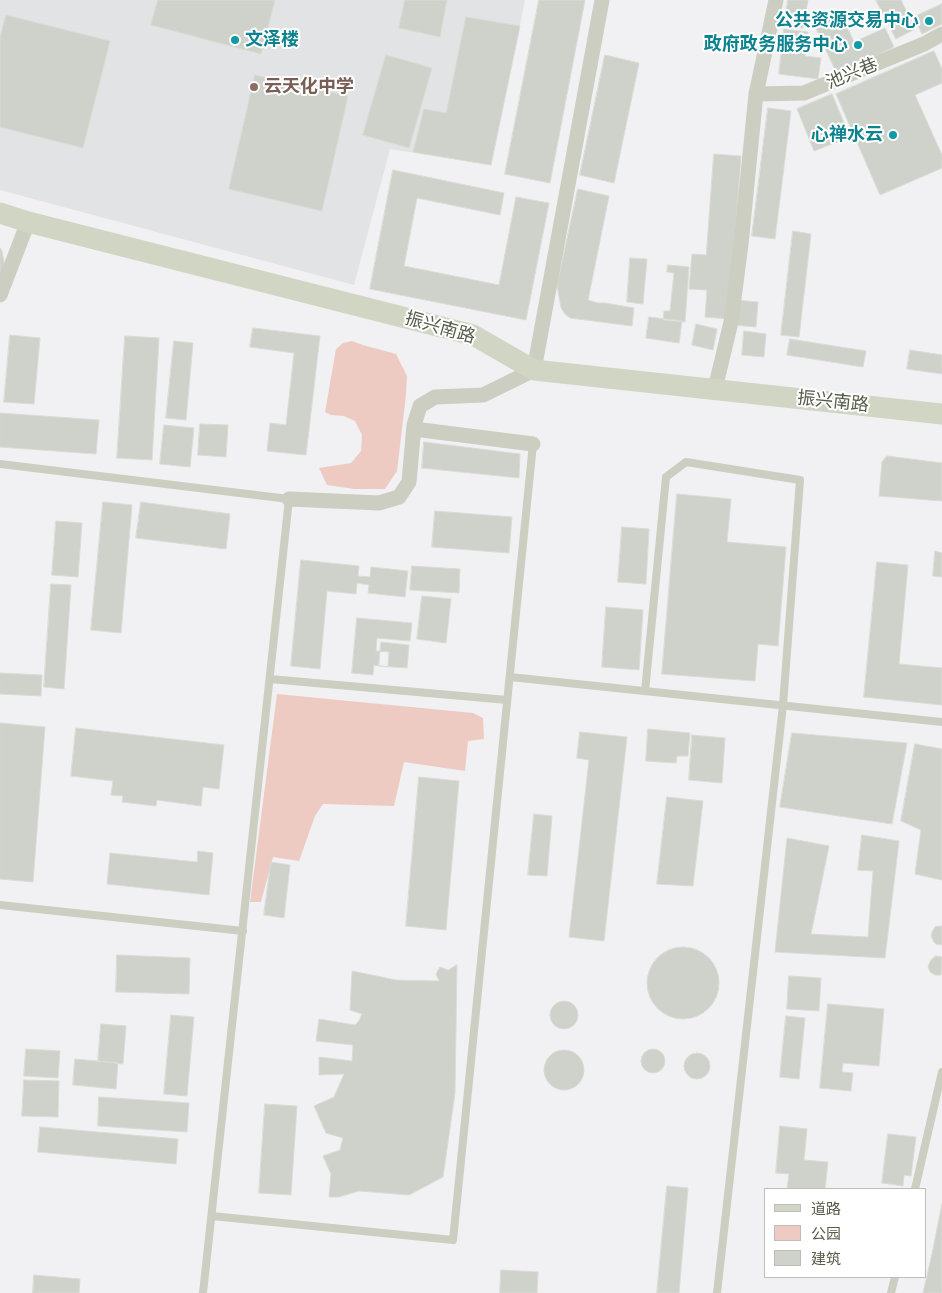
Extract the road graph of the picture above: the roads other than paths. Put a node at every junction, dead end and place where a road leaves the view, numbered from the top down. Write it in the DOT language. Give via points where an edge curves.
graph roads {
  1 [pos="602,0"];
  2 [pos="776,0"];
  3 [pos="942,34"];
  4 [pos="756,94"];
  5 [pos="0,213"];
  6 [pos="28,222"];
  7 [pos="0,295"];
  8 [pos="534,370"];
  9 [pos="715,389"];
  10 [pos="942,414"];
  11 [pos="414,429"];
  12 [pos="533,444"];
  13 [pos="0,464"];
  14 [pos="289,499"];
  15 [pos="510,677"];
  16 [pos="270,679"];
  17 [pos="645,691"];
  18 [pos="507,700"];
  19 [pos="782,705"];
  20 [pos="942,722"];
  21 [pos="0,905"];
  22 [pos="242,930"];
  23 [pos="942,1072"];
  24 [pos="915,1188"];
  25 [pos="212,1216"];
  26 [pos="895,1278"];
  27 [pos="203,1293"];
  28 [pos="717,1293"];
  29 [pos="891,1293"];
  1 -- 8 [label="street"];
  2 -- 4 [label="street"];
  3 -- 4 [label="street, 池兴巷" via="804,93"];
  4 -- 9 [label="street" via="731,322"];
  5 -- 6 [label="main road, 振兴南路"];
  6 -- 7 [label="street"];
  6 -- 8 [label="main road, 振兴南路" via="473,335"];
  8 -- 9 [label="main road, 振兴南路"];
  8 -- 11 [label="street" via="483,395 435,397 420,406"];
  9 -- 10 [label="main road, 振兴南路"];
  11 -- 12 [label="street"];
  11 -- 14 [label="street" via="409,482 399,497 379,502"];
  12 -- 15 [label="lane"];
  13 -- 14 [label="lane"];
  14 -- 16 [label="lane"];
  15 -- 17 [label="lane"];
  15 -- 18 [label="lane"];
  16 -- 18 [label="lane"];
  16 -- 22 [label="lane"];
  17 -- 19 [label="lane"];
  17 -- 19 [label="lane" via="666,478 686,462 800,480"];
  18 -- 25 [label="lane" via="452,1240"];
  19 -- 20 [label="lane"];
  19 -- 28 [label="lane"];
  21 -- 22 [label="lane"];
  22 -- 25 [label="lane"];
  23 -- 24 [label="lane"];
  25 -- 27 [label="lane"];
  26 -- 29 [label="lane"];
}
